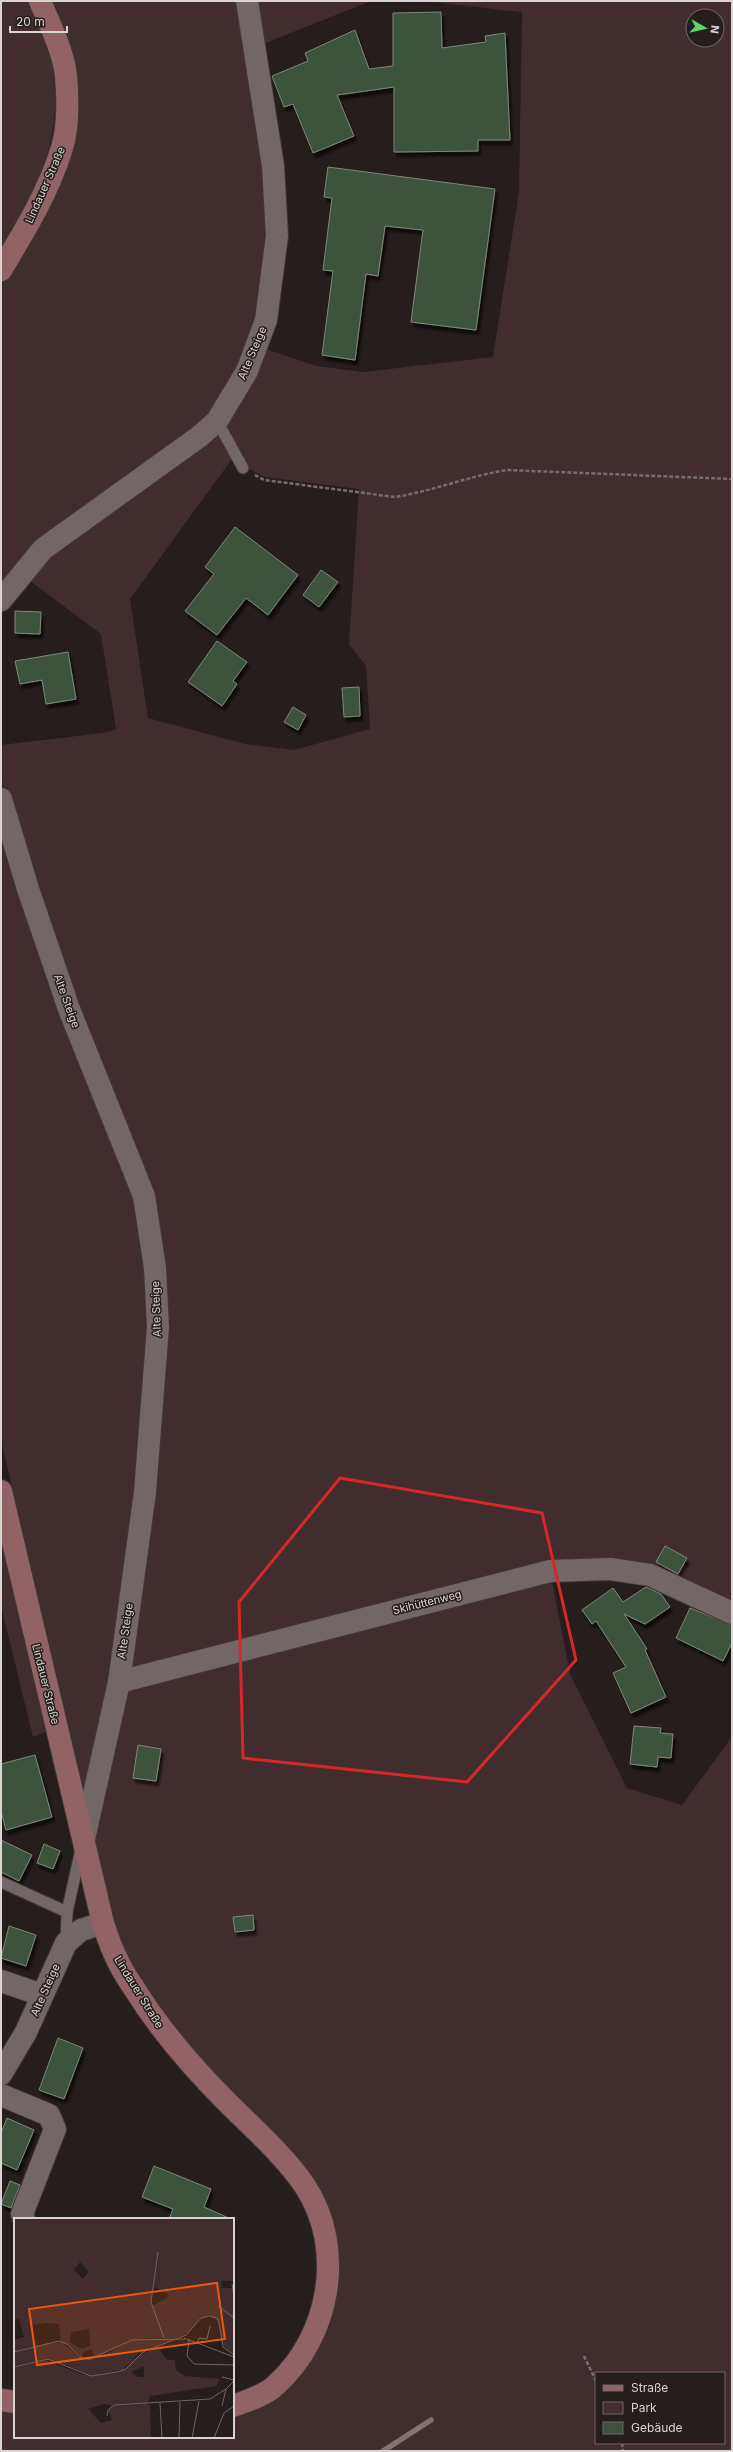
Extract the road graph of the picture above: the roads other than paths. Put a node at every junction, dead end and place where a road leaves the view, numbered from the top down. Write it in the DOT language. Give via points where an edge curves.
graph roads {
  1 [pos="40,1"];
  2 [pos="247,1"];
  3 [pos="1,270"];
  4 [pos="217,421"];
  5 [pos="243,468"];
  6 [pos="1,600"];
  7 [pos="1,799"];
  8 [pos="1,1491"];
  9 [pos="732,1613"];
  10 [pos="118,1682"];
  11 [pos="84,1839"];
  12 [pos="1,1882"];
  13 [pos="67,1912"];
  14 [pos="103,1923"];
  15 [pos="66,1943"];
  16 [pos="1,1981"];
  17 [pos="42,1995"];
  18 [pos="1,2074"];
  19 [pos="1,2095"];
  20 [pos="24,2218"];
  21 [pos="1,2400"];
  22 [pos="14,2402"];
  23 [pos="234,2406"];
  1 -- 3 [label="main road, Lindauer Straße" via="66,74 68,112 63,148 49,181"];
  2 -- 4 [label="street, Alte Steige" via="273,166 277,236 266,320 247,371"];
  4 -- 5 [label="lane"];
  4 -- 6 [label="street, Alte Steige" via="143,478 43,549"];
  7 -- 10 [label="street, Alte Steige" via="28,889 69,1009 144,1196 155,1268 158,1327 145,1484"];
  8 -- 11 [label="main road, Lindauer Straße"];
  9 -- 10 [label="street, Skihüttenweg" via="650,1574 610,1569 550,1571"];
  10 -- 11 [label="street, Alte Steige"];
  11 -- 13 [label="lane"];
  11 -- 14 [label="main road, Lindauer Straße"];
  12 -- 13 [label="lane"];
  13 -- 15 [label="lane"];
  14 -- 15 [label="street, Alte Steige" via="81,1930"];
  14 -- 23 [label="main road, Lindauer Straße" via="117,1960 155,2022 198,2073 280,2155 306,2187 321,2222 329,2258 326,2297 316,2330 300,2359 275,2386"];
  15 -- 17 [label="street, Alte Steige"];
  16 -- 17 [label="street"];
  17 -- 18 [label="street, Alte Steige" via="26,2032"];
  19 -- 20 [label="street" via="49,2115 55,2128 22,2214"];
  21 -- 22 [label="main road"];
}
